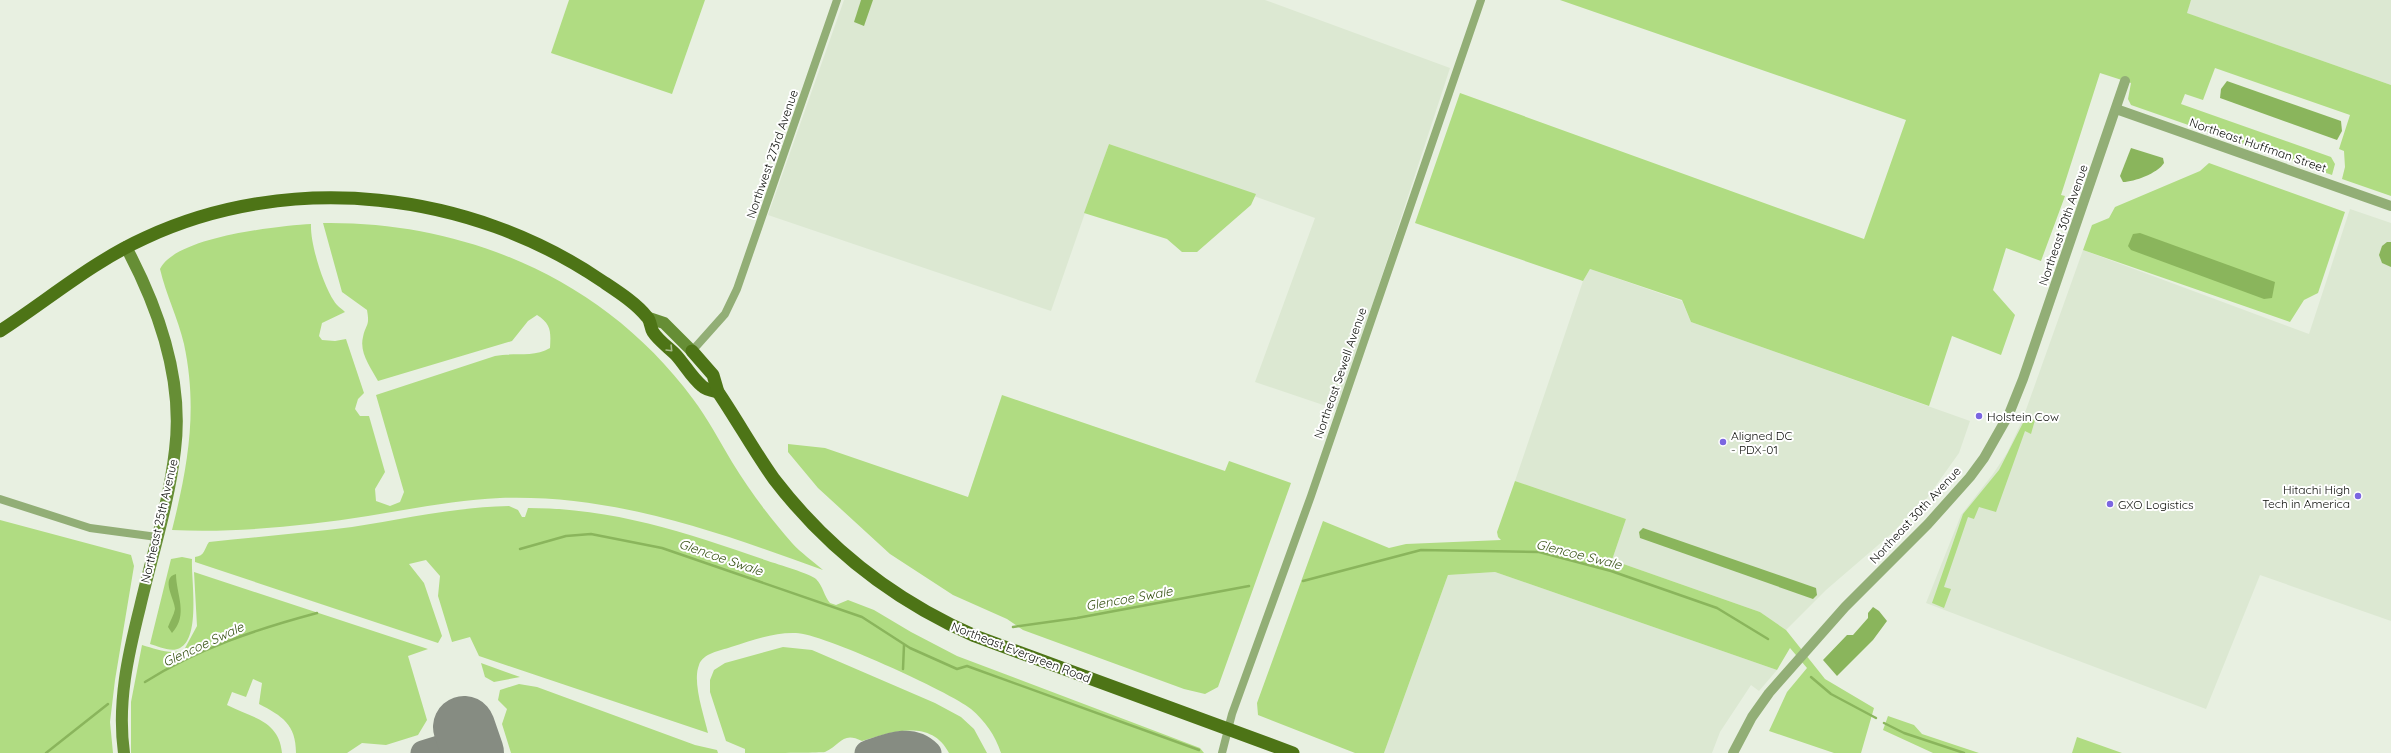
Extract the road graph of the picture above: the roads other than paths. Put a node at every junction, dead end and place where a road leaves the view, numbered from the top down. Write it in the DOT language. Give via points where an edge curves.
graph roads {
  1 [pos="837,0"];
  2 [pos="1481,0"];
  3 [pos="2124,81"];
  4 [pos="2116,109"];
  5 [pos="2391,206"];
  6 [pos="126,247"];
  7 [pos="649,318"];
  8 [pos="0,331"];
  9 [pos="692,351"];
  10 [pos="718,392"];
  11 [pos="0,499"];
  12 [pos="157,536"];
  13 [pos="1228,730"];
  14 [pos="124,753"];
  15 [pos="1222,753"];
  16 [pos="1293,753"];
  17 [pos="1733,753"];
  1 -- 9 [label="street, Northwest 273rd Avenue" via="748,264 725,314"];
  2 -- 13 [label="street, Northeast Sewell Avenue"];
  3 -- 4 [label="street, Northeast 30th Avenue"];
  4 -- 5 [label="street, Northeast Huffman Street"];
  4 -- 17 [label="street, Northeast 30th Avenue" via="2014,403 1984,458 1947,504 1845,607 1769,693"];
  6 -- 7 [label="main road, Northeast Evergreen Road" via="169,228 212,214 279,200 362,198 411,204 481,221 545,247 602,281"];
  6 -- 8 [label="main road, Northeast Evergreen Road"];
  6 -- 12 [label="main road, Northeast 25th Avenue" via="159,316 170,356 174,393 176,450"];
  7 -- 9 [label="main road, Northeast Evergreen Road" via="664,323"];
  7 -- 10 [label="main road, Northeast Evergreen Road, one-way" via="653,332 703,387"];
  9 -- 10 [label="main road, Northeast Evergreen Road" via="713,375"];
  10 -- 13 [label="main road, Northeast Evergreen Road" via="773,477 806,517 842,552 904,599 975,636"];
  11 -- 12 [label="street" via="90,528"];
  12 -- 14 [label="main road, Northeast 25th Avenue" via="123,684"];
  13 -- 15 [label="street, Northeast Sewell Avenue"];
  13 -- 16 [label="main road, Northeast Evergreen Road"];
}
